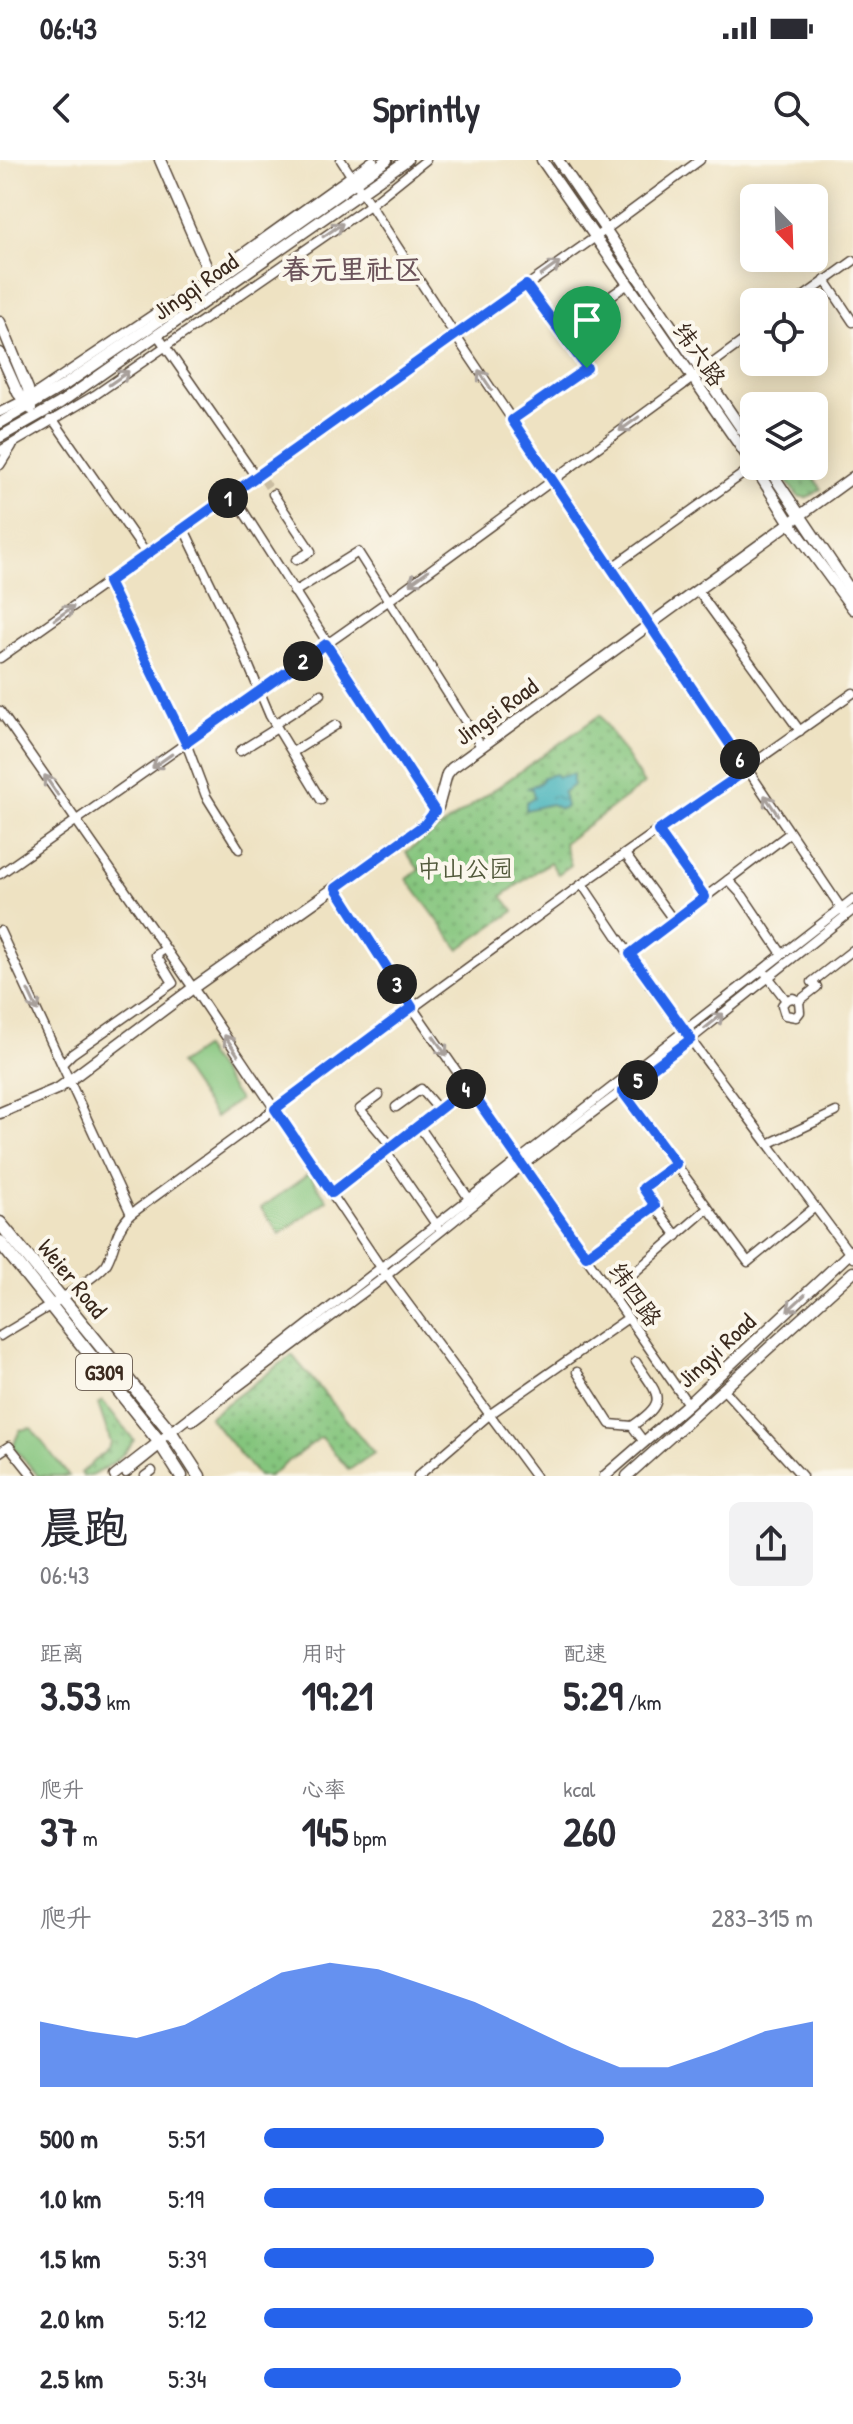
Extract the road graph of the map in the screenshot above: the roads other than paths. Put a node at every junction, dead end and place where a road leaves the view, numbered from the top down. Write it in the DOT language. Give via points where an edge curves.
graph roads {
  1 [pos="160,160"];
  2 [pos="341,160"];
  3 [pos="373,160"];
  4 [pos="387,160"];
  5 [pos="407,160"];
  6 [pos="426,160"];
  7 [pos="542,160"];
  8 [pos="558,160"];
  9 [pos="700,160"];
  10 [pos="353,180"];
  11 [pos="362,194"];
  12 [pos="370,205"];
  13 [pos="604,231"];
  14 [pos="594,237"];
  15 [pos="853,261"];
  16 [pos="212,277"];
  17 [pos="825,280"];
  18 [pos="628,284"];
  19 [pos="526,285"];
  20 [pos="814,288"];
  21 [pos="0,322"];
  22 [pos="853,322"];
  23 [pos="560,331"];
  24 [pos="455,335"];
  25 [pos="161,341"];
  26 [pos="740,344"];
  27 [pos="0,353"];
  28 [pos="698,376"];
  29 [pos="28,402"];
  30 [pos="0,412"];
  31 [pos="36,418"];
  32 [pos="512,420"];
  33 [pos="54,421"];
  34 [pos="0,423"];
  35 [pos="740,429"];
  36 [pos="0,437"];
  37 [pos="740,444"];
  38 [pos="13,445"];
  39 [pos="0,451"];
  40 [pos="0,465"];
  41 [pos="740,476"];
  42 [pos="260,477"];
  43 [pos="853,477"];
  44 [pos="552,479"];
  45 [pos="763,480"];
  46 [pos="776,480"];
  47 [pos="273,494"];
  48 [pos="233,495"];
  49 [pos="800,516"];
  50 [pos="790,523"];
  51 [pos="184,529"];
  52 [pos="147,555"];
  53 [pos="296,560"];
  54 [pos="611,568"];
  55 [pos="108,582"];
  56 [pos="698,591"];
  57 [pos="294,592"];
  58 [pos="853,594"];
  59 [pos="388,601"];
  60 [pos="853,609"];
  61 [pos="650,626"];
  62 [pos="326,644"];
  63 [pos="1,656"];
  64 [pos="261,691"];
  65 [pos="853,693"];
  66 [pos="321,694"];
  67 [pos="0,711"];
  68 [pos="336,725"];
  69 [pos="276,726"];
  70 [pos="800,731"];
  71 [pos="186,743"];
  72 [pos="481,746"];
  73 [pos="240,751"];
  74 [pos="293,752"];
  75 [pos="747,770"];
  76 [pos="321,800"];
  77 [pos="435,811"];
  78 [pos="75,822"];
  79 [pos="658,831"];
  80 [pos="790,833"];
  81 [pos="239,849"];
  82 [pos="625,854"];
  83 [pos="0,874"];
  84 [pos="728,880"];
  85 [pos="582,884"];
  86 [pos="336,888"];
  87 [pos="705,897"];
  88 [pos="853,899"];
  89 [pos="847,911"];
  90 [pos="674,921"];
  91 [pos="0,931"];
  92 [pos="165,949"];
  93 [pos="853,950"];
  94 [pos="630,954"];
  95 [pos="782,954"];
  96 [pos="766,974"];
  97 [pos="193,988"];
  98 [pos="786,1000"];
  99 [pos="799,1001"];
  100 [pos="412,1007"];
  101 [pos="685,1031"];
  102 [pos="691,1039"];
  103 [pos="62,1064"];
  104 [pos="70,1080"];
  105 [pos="468,1087"];
  106 [pos="622,1091"];
  107 [pos="379,1095"];
  108 [pos="0,1106"];
  109 [pos="396,1107"];
  110 [pos="275,1109"];
  111 [pos="439,1110"];
  112 [pos="836,1112"];
  113 [pos="0,1113"];
  114 [pos="419,1126"];
  115 [pos="768,1144"];
  116 [pos="389,1150"];
  117 [pos="521,1163"];
  118 [pos="676,1164"];
  119 [pos="332,1193"];
  120 [pos="470,1200"];
  121 [pos="655,1206"];
  122 [pos="815,1207"];
  123 [pos="708,1208"];
  124 [pos="131,1214"];
  125 [pos="0,1223"];
  126 [pos="437,1226"];
  127 [pos="677,1236"];
  128 [pos="0,1242"];
  129 [pos="852,1253"];
  130 [pos="586,1256"];
  131 [pos="384,1272"];
  132 [pos="853,1272"];
  133 [pos="611,1293"];
  134 [pos="55,1301"];
  135 [pos="628,1318"];
  136 [pos="0,1336"];
  137 [pos="636,1362"];
  138 [pos="577,1372"];
  139 [pos="724,1390"];
  140 [pos="688,1404"];
  141 [pos="489,1415"];
  142 [pos="632,1426"];
  143 [pos="172,1433"];
  144 [pos="160,1442"];
  145 [pos="644,1442"];
  146 [pos="0,1452"];
  147 [pos="33,1476"];
  148 [pos="114,1476"];
  149 [pos="122,1476"];
  150 [pos="181,1476"];
  151 [pos="199,1476"];
  152 [pos="418,1476"];
  153 [pos="535,1476"];
  154 [pos="605,1476"];
  155 [pos="627,1476"];
  156 [pos="802,1476"];
  1 -- 16 [label="main road"];
  2 -- 10 [label="street"];
  3 -- 10 [label="street"];
  4 -- 10 [label="main road, Jingqi Road"];
  5 -- 11 [label="main road, Jingqi Road"];
  6 -- 12 [label="street"];
  7 -- 14 [label="main road, 纬六路"];
  8 -- 13 [label="main road, 纬六路"];
  9 -- 13 [label="street"];
  10 -- 11 [label="street"];
  10 -- 16 [label="main road, Jingqi Road"];
  11 -- 12 [label="street"];
  11 -- 25 [label="main road, Jingqi Road"];
  12 -- 24 [label="street"];
  25 -- 12 [label="street, one-way"];
  13 -- 14 [label="street"];
  13 -- 28 [label="main road, 纬六路"];
  14 -- 18 [label="main road, 纬六路"];
  19 -- 14 [label="street, one-way"];
  15 -- 17 [label="street"];
  16 -- 29 [label="main road, Jingqi Road"];
  17 -- 20 [label="street"];
  17 -- 22 [label="street"];
  18 -- 23 [label="street"];
  18 -- 28 [label="main road, 纬六路"];
  19 -- 23 [label="street"];
  19 -- 24 [label="street"];
  21 -- 29 [label="main road"];
  23 -- 32 [label="street" via="587,368"];
  32 -- 24 [label="street, one-way"];
  24 -- 42 [label="street"];
  25 -- 31 [label="main road, Jingqi Road"];
  33 -- 25 [label="street, one-way"];
  25 -- 42 [label="street"];
  26 -- 28 [label="street"];
  27 -- 29 [label="main road"];
  28 -- 35 [label="main road, 纬六路"];
  28 -- 37 [label="main road, 纬六路"];
  28 -- 44 [label="street, one-way"];
  29 -- 30 [label="street"];
  29 -- 31 [label="main road"];
  29 -- 34 [label="main road, Jingqi Road"];
  31 -- 33 [label="street"];
  31 -- 36 [label="main road, Jingqi Road"];
  32 -- 44 [label="street"];
  33 -- 38 [label="street"];
  33 -- 52 [label="street"];
  38 -- 39 [label="street"];
  38 -- 40 [label="street"];
  41 -- 54 [label="street"];
  42 -- 48 [label="street"];
  43 -- 49 [label="main road, Jingsi Road"];
  44 -- 54 [label="street"];
  44 -- 59 [label="street, one-way"];
  45 -- 50 [label="main road, 纬六路"];
  46 -- 49 [label="main road"];
  47 -- 53 [label="street" via="311,551"];
  48 -- 51 [label="street"];
  48 -- 57 [label="street" via="284,568"];
  49 -- 50 [label="main road, Jingsi Road"];
  49 -- 58 [label="main road"];
  50 -- 56 [label="main road, Jingsi Road"];
  50 -- 60 [label="main road, 纬六路"];
  51 -- 52 [label="street"];
  51 -- 64 [label="street"];
  52 -- 55 [label="street"];
  54 -- 61 [label="street"];
  63 -- 55 [label="street, one-way"];
  55 -- 71 [label="street"];
  56 -- 61 [label="main road, Jingsi Road"];
  56 -- 70 [label="street"];
  57 -- 59 [label="street" via="358,552"];
  57 -- 62 [label="street"];
  59 -- 62 [label="street"];
  59 -- 72 [label="street"];
  61 -- 72 [label="main road, Jingsi Road"];
  61 -- 75 [label="street"];
  62 -- 64 [label="street"];
  62 -- 77 [label="street"];
  64 -- 69 [label="street"];
  64 -- 71 [label="street"];
  65 -- 70 [label="street"];
  66 -- 69 [label="street"];
  78 -- 67 [label="street, one-way"];
  68 -- 74 [label="street"];
  69 -- 73 [label="street"];
  69 -- 74 [label="street"];
  70 -- 75 [label="street"];
  71 -- 78 [label="street, one-way"];
  71 -- 81 [label="street" via="206,796"];
  72 -- 77 [label="main road, Jingsi Road" via="447,774"];
  74 -- 76 [label="street"];
  75 -- 79 [label="street"];
  80 -- 75 [label="street, one-way"];
  77 -- 86 [label="main road, Jingsi Road" via="425,824"];
  78 -- 83 [label="street"];
  78 -- 92 [label="street"];
  79 -- 82 [label="street"];
  79 -- 87 [label="street"];
  80 -- 84 [label="street"];
  80 -- 89 [label="street"];
  82 -- 85 [label="street"];
  82 -- 90 [label="street"];
  84 -- 87 [label="street"];
  84 -- 95 [label="street"];
  85 -- 94 [label="street"];
  85 -- 100 [label="street"];
  86 -- 97 [label="main road, Jingsi Road"];
  86 -- 100 [label="street, 纬四路"];
  87 -- 90 [label="street"];
  88 -- 89 [label="street"];
  89 -- 95 [label="street"];
  89 -- 96 [label="street"];
  90 -- 94 [label="street"];
  91 -- 103 [label="street, one-way"];
  92 -- 97 [label="street"];
  92 -- 103 [label="street" via="156,955 173,983"];
  93 -- 99 [label="street" via="812,982 817,987"];
  94 -- 101 [label="street"];
  95 -- 96 [label="street"];
  96 -- 98 [label="street"];
  96 -- 101 [label="street"];
  102 -- 96 [label="street, one-way"];
  97 -- 104 [label="main road, Jingsi Road"];
  110 -- 97 [label="street, one-way"];
  98 -- 99 [label="street"];
  98 -- 99 [label="street" via="782,1010 790,1017 800,1012"];
  100 -- 105 [label="street, 纬四路, one-way"];
  100 -- 110 [label="street"];
  101 -- 102 [label="street"];
  101 -- 117 [label="street"];
  102 -- 106 [label="street"];
  102 -- 115 [label="street"];
  103 -- 104 [label="street"];
  104 -- 108 [label="main road, Jingsi Road"];
  104 -- 113 [label="main road, Jingsi Road"];
  104 -- 124 [label="street"];
  105 -- 111 [label="street"];
  105 -- 117 [label="street, 纬四路"];
  106 -- 117 [label="street"];
  106 -- 118 [label="street"];
  107 -- 116 [label="street" via="360,1109"];
  109 -- 111 [label="street" via="421,1089"];
  110 -- 119 [label="street"];
  110 -- 124 [label="street"];
  111 -- 114 [label="street"];
  112 -- 115 [label="street"];
  114 -- 116 [label="street"];
  114 -- 120 [label="street"];
  115 -- 122 [label="street"];
  116 -- 119 [label="street"];
  116 -- 126 [label="street"];
  117 -- 120 [label="street"];
  117 -- 130 [label="street, 纬四路"];
  117 -- 131 [label="street"];
  118 -- 121 [label="street" via="643,1188"];
  118 -- 123 [label="street"];
  119 -- 131 [label="street"];
  120 -- 126 [label="street"];
  121 -- 127 [label="street"];
  121 -- 130 [label="street"];
  122 -- 123 [label="street" via="748,1262"];
  122 -- 129 [label="street"];
  123 -- 127 [label="street"];
  124 -- 134 [label="street" via="120,1225 107,1263"];
  125 -- 134 [label="highway, Weier Road / G309"];
  126 -- 131 [label="street"];
  127 -- 133 [label="street"];
  128 -- 134 [label="highway, Weier Road / G309"];
  129 -- 140 [label="main road, Jingyi Road, one-way"];
  130 -- 133 [label="street, 纬四路"];
  131 -- 141 [label="street"];
  131 -- 143 [label="street"];
  132 -- 139 [label="main road, Jingyi Road"];
  133 -- 135 [label="street, 纬四路"];
  134 -- 136 [label="street"];
  134 -- 143 [label="highway, Weier Road / G309"];
  134 -- 144 [label="highway, Weier Road / G309"];
  135 -- 140 [label="street, 纬四路"];
  135 -- 141 [label="street"];
  137 -- 142 [label="street" via="658,1403"];
  138 -- 142 [label="street" via="610,1424"];
  139 -- 155 [label="main road, Jingyi Road"];
  139 -- 156 [label="street"];
  140 -- 145 [label="main road, Jingyi Road"];
  141 -- 152 [label="street"];
  141 -- 153 [label="street"];
  142 -- 145 [label="street"];
  143 -- 144 [label="street"];
  143 -- 151 [label="highway, Weier Road / G309"];
  144 -- 148 [label="street"];
  144 -- 149 [label="street"];
  144 -- 150 [label="highway, Weier Road / G309"];
  145 -- 154 [label="main road, Jingyi Road"];
  146 -- 147 [label="street" via="9,1446"];
}
